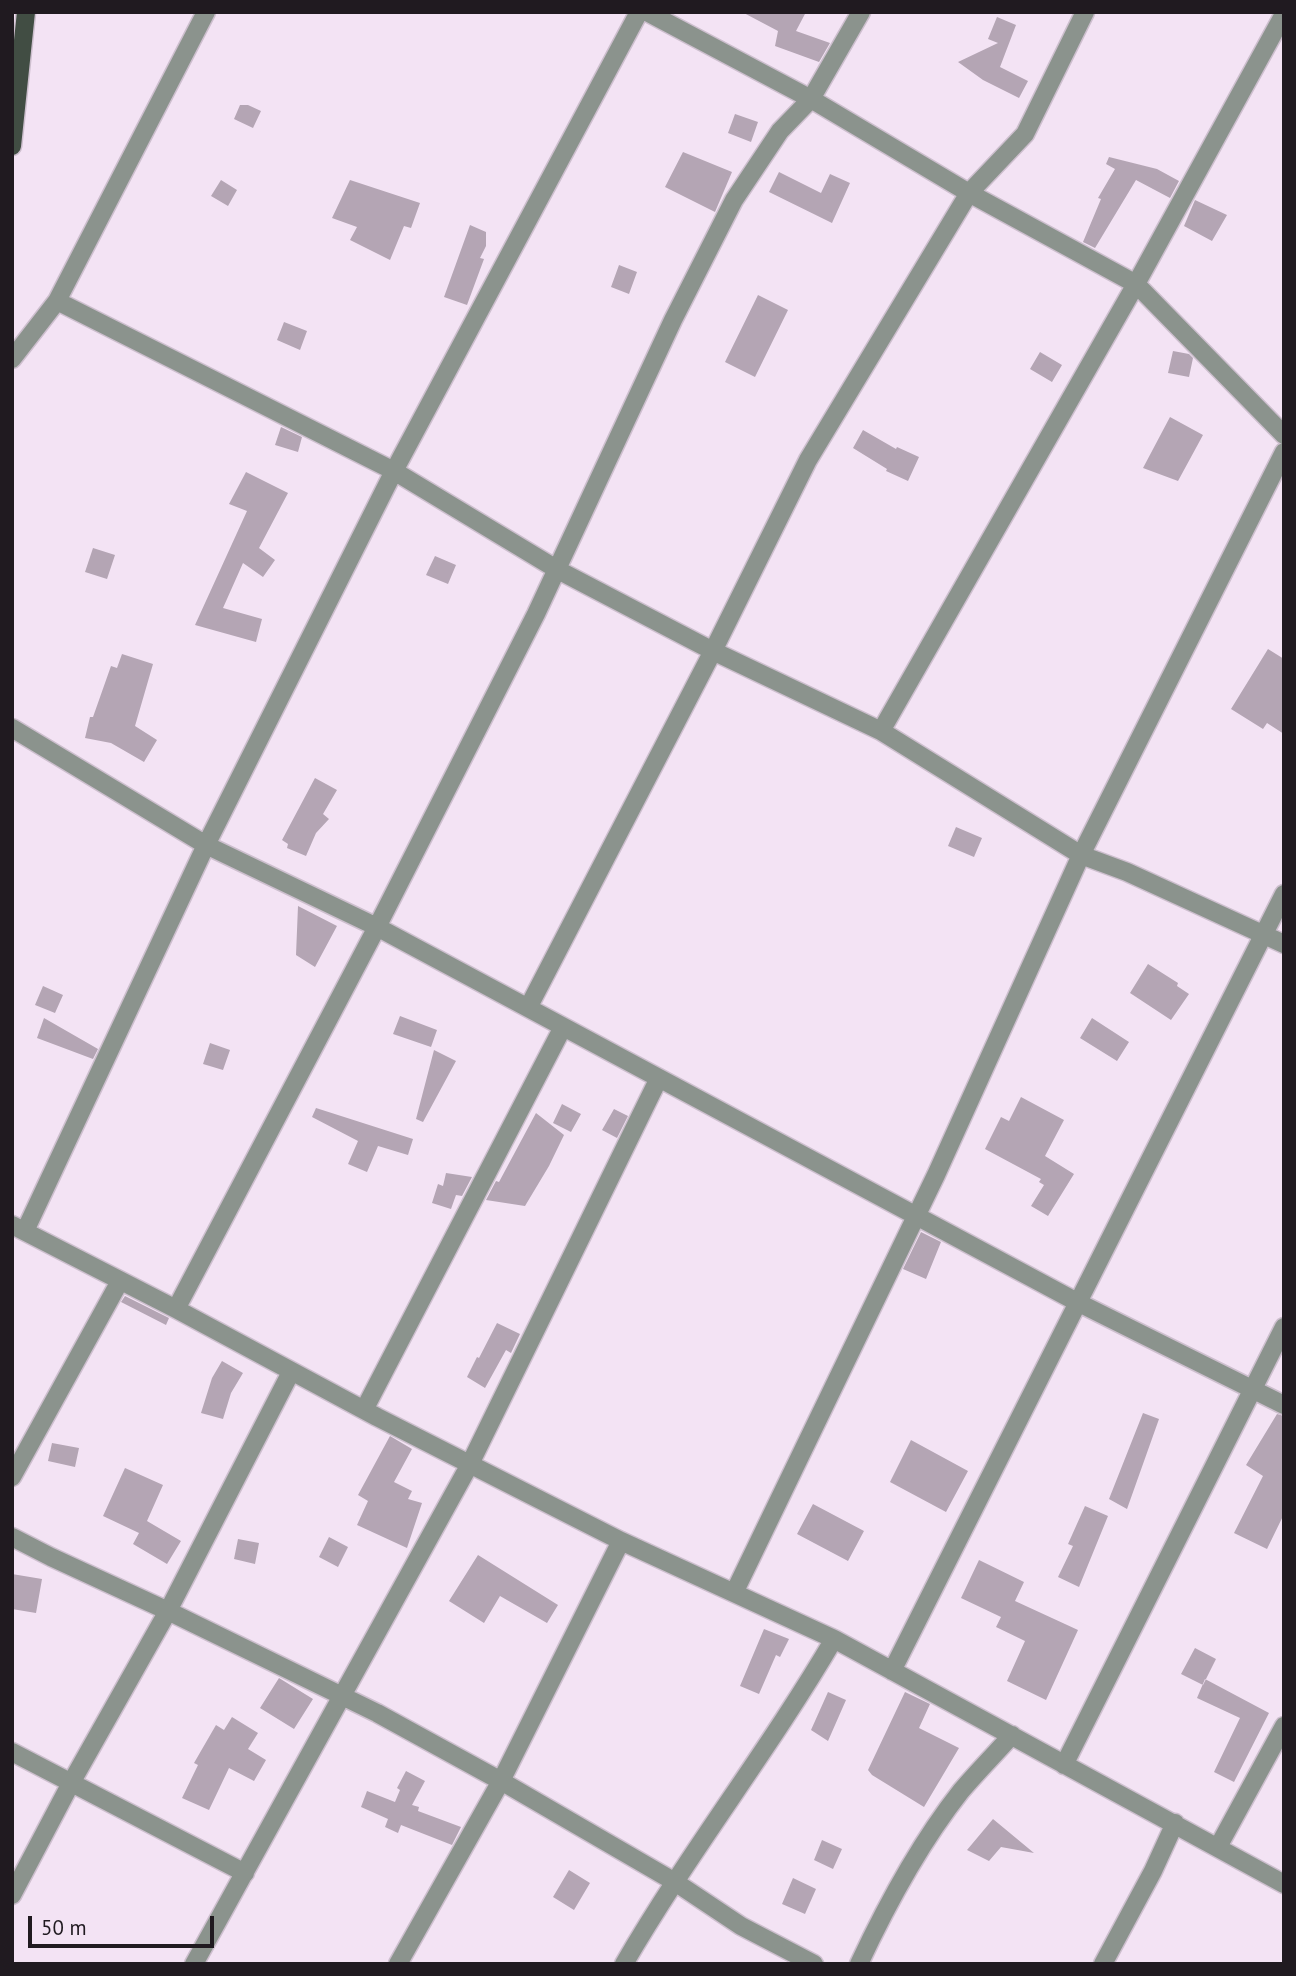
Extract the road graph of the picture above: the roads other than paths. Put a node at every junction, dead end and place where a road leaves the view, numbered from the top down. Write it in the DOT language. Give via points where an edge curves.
graph roads {
  1 [pos="26,12"];
  2 [pos="206,12"];
  3 [pos="639,12"];
  4 [pos="647,12"];
  5 [pos="861,12"];
  6 [pos="1085,12"];
  7 [pos="1284,14"];
  8 [pos="811,100"];
  9 [pos="12,146"];
  10 [pos="969,193"];
  11 [pos="1136,284"];
  12 [pos="57,301"];
  13 [pos="12,359"];
  14 [pos="1284,435"];
  15 [pos="1284,452"];
  16 [pos="394,471"];
  17 [pos="558,570"];
  18 [pos="713,651"];
  19 [pos="12,729"];
  20 [pos="881,731"];
  21 [pos="206,845"];
  22 [pos="1081,855"];
  23 [pos="1284,894"];
  24 [pos="377,928"];
  25 [pos="1263,933"];
  26 [pos="1284,944"];
  27 [pos="528,1008"];
  28 [pos="563,1027"];
  29 [pos="659,1079"];
  30 [pos="916,1216"];
  31 [pos="19,1228"];
  32 [pos="120,1281"];
  33 [pos="1077,1302"];
  34 [pos="177,1309"];
  35 [pos="1284,1327"];
  36 [pos="291,1372"];
  37 [pos="1253,1389"];
  38 [pos="1284,1405"];
  39 [pos="364,1410"];
  40 [pos="470,1464"];
  41 [pos="12,1478"];
  42 [pos="12,1537"];
  43 [pos="621,1541"];
  44 [pos="734,1593"];
  45 [pos="168,1611"];
  46 [pos="834,1639"];
  47 [pos="892,1671"];
  48 [pos="343,1696"];
  49 [pos="1284,1726"];
  50 [pos="1012,1735"];
  51 [pos="12,1752"];
  52 [pos="1064,1765"];
  53 [pos="502,1781"];
  54 [pos="71,1783"];
  55 [pos="1175,1823"];
  56 [pos="1218,1847"];
  57 [pos="245,1873"];
  58 [pos="675,1882"];
  59 [pos="1284,1884"];
  60 [pos="12,1895"];
  61 [pos="194,1964"];
  62 [pos="398,1964"];
  63 [pos="624,1964"];
  64 [pos="814,1964"];
  65 [pos="859,1964"];
  66 [pos="1103,1964"];
  1 -- 9 [label="main road"];
  2 -- 12 [label="street"];
  3 -- 16 [label="street"];
  4 -- 8 [label="street"];
  5 -- 8 [label="street"];
  6 -- 10 [label="street" via="1025,134"];
  7 -- 11 [label="street"];
  8 -- 10 [label="street"];
  8 -- 17 [label="street" via="780,131 734,200 673,320"];
  10 -- 11 [label="street"];
  10 -- 18 [label="street" via="808,460"];
  11 -- 14 [label="street"];
  11 -- 20 [label="street"];
  12 -- 13 [label="street"];
  12 -- 16 [label="street"];
  15 -- 22 [label="street"];
  16 -- 17 [label="street"];
  16 -- 21 [label="street"];
  17 -- 18 [label="street"];
  17 -- 24 [label="street"];
  18 -- 20 [label="street"];
  18 -- 27 [label="street"];
  19 -- 21 [label="street"];
  20 -- 22 [label="street"];
  21 -- 24 [label="street"];
  21 -- 31 [label="street"];
  22 -- 25 [label="street"];
  22 -- 30 [label="street"];
  23 -- 25 [label="street"];
  24 -- 27 [label="street"];
  24 -- 34 [label="street"];
  25 -- 26 [label="street"];
  25 -- 33 [label="street"];
  27 -- 28 [label="street"];
  28 -- 29 [label="street"];
  28 -- 39 [label="street"];
  29 -- 30 [label="street"];
  29 -- 40 [label="street"];
  30 -- 33 [label="street"];
  30 -- 44 [label="street"];
  31 -- 32 [label="street"];
  32 -- 34 [label="street"];
  32 -- 41 [label="street"];
  33 -- 37 [label="street"];
  33 -- 47 [label="street"];
  34 -- 36 [label="street"];
  35 -- 37 [label="street"];
  36 -- 39 [label="street"];
  36 -- 45 [label="street"];
  37 -- 38 [label="street"];
  37 -- 52 [label="street"];
  39 -- 40 [label="street"];
  40 -- 43 [label="street"];
  40 -- 48 [label="street"];
  42 -- 45 [label="street"];
  43 -- 44 [label="street"];
  43 -- 53 [label="street"];
  44 -- 46 [label="street"];
  45 -- 48 [label="street"];
  45 -- 54 [label="street"];
  46 -- 47 [label="street"];
  46 -- 58 [label="street"];
  47 -- 50 [label="street"];
  48 -- 53 [label="street"];
  48 -- 57 [label="street"];
  49 -- 56 [label="street"];
  50 -- 52 [label="street"];
  50 -- 65 [label="street" via="944,1815 898,1888"];
  51 -- 54 [label="street"];
  52 -- 55 [label="street"];
  53 -- 58 [label="street"];
  53 -- 62 [label="street"];
  54 -- 57 [label="street"];
  54 -- 60 [label="street"];
  55 -- 56 [label="street"];
  55 -- 66 [label="street"];
  56 -- 59 [label="street"];
  57 -- 61 [label="street"];
  58 -- 63 [label="street"];
  58 -- 64 [label="street" via="741,1926"];
}
